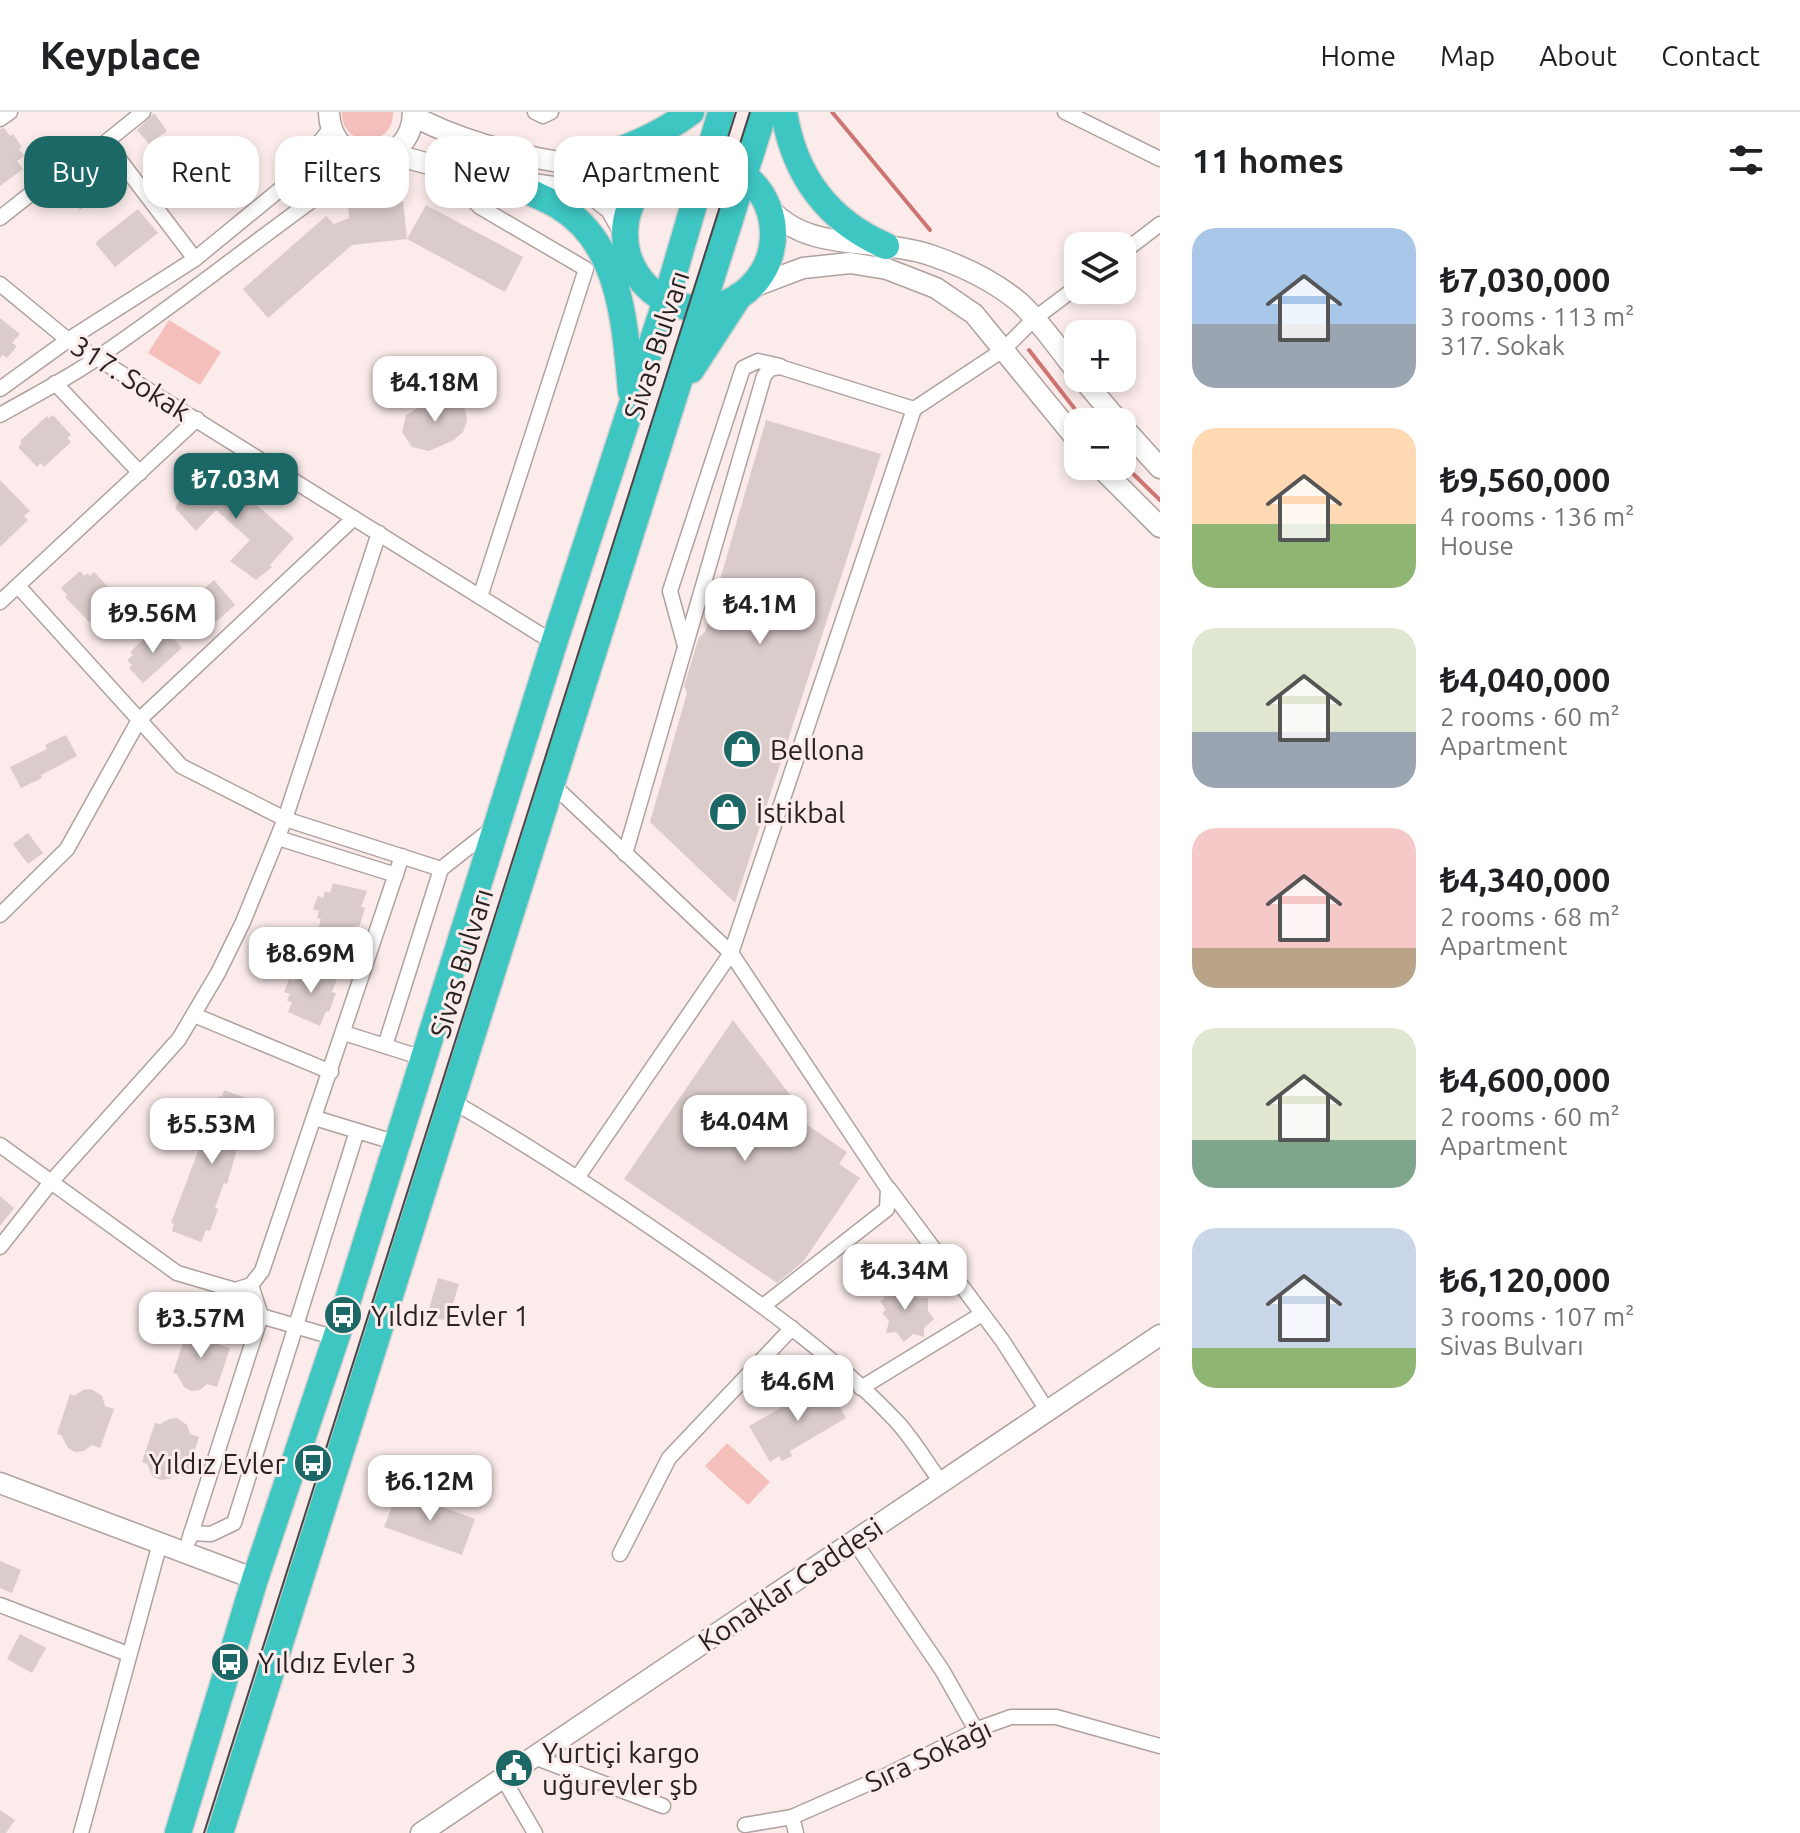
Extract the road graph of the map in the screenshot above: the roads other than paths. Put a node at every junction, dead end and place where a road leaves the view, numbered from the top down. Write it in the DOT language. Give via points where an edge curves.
graph roads {
  1 [pos="10,112"];
  2 [pos="143,112"];
  3 [pos="535,112"];
  4 [pos="551,112"];
  5 [pos="691,112"];
  6 [pos="721,112"];
  7 [pos="764,112"];
  8 [pos="784,112"];
  9 [pos="1065,112"];
  10 [pos="413,114"];
  11 [pos="329,116"];
  12 [pos="0,119"];
  13 [pos="336,136"];
  14 [pos="408,136"];
  15 [pos="652,136"];
  16 [pos="714,136"];
  17 [pos="554,159"];
  18 [pos="1160,159"];
  19 [pos="748,162"];
  20 [pos="748,178"];
  21 [pos="538,185"];
  22 [pos="538,197"];
  23 [pos="24,199"];
  24 [pos="767,205"];
  25 [pos="300,208"];
  26 [pos="482,208"];
  27 [pos="630,208"];
  28 [pos="693,208"];
  29 [pos="733,208"];
  30 [pos="0,218"];
  31 [pos="1160,224"];
  32 [pos="625,234"];
  33 [pos="1136,242"];
  34 [pos="886,246"];
  35 [pos="195,259"];
  36 [pos="0,284"];
  37 [pos="744,292"];
  38 [pos="1064,296"];
  39 [pos="666,300"];
  40 [pos="701,308"];
  41 [pos="1034,319"];
  42 [pos="68,340"];
  43 [pos="1003,350"];
  44 [pos="1064,356"];
  45 [pos="98,358"];
  46 [pos="780,367"];
  47 [pos="55,383"];
  48 [pos="0,389"];
  49 [pos="1094,392"];
  50 [pos="672,400"];
  51 [pos="632,403"];
  52 [pos="1107,408"];
  53 [pos="914,409"];
  54 [pos="0,415"];
  55 [pos="197,419"];
  56 [pos="1064,424"];
  57 [pos="1136,442"];
  58 [pos="1160,468"];
  59 [pos="140,473"];
  60 [pos="1113,480"];
  61 [pos="354,518"];
  62 [pos="1160,527"];
  63 [pos="379,533"];
  64 [pos="18,586"];
  65 [pos="480,597"];
  66 [pos="0,602"];
  67 [pos="554,643"];
  68 [pos="685,646"];
  69 [pos="139,720"];
  70 [pos="550,782"];
  71 [pos="285,819"];
  72 [pos="496,825"];
  73 [pos="278,838"];
  74 [pos="625,854"];
  75 [pos="402,856"];
  76 [pos="441,869"];
  77 [pos="396,875"];
  78 [pos="0,915"];
  79 [pos="731,953"];
  80 [pos="194,1015"];
  81 [pos="344,1033"];
  82 [pos="385,1046"];
  83 [pos="423,1058"];
  84 [pos="331,1072"];
  85 [pos="452,1101"];
  86 [pos="315,1118"];
  87 [pos="357,1131"];
  88 [pos="397,1143"];
  89 [pos="0,1145"];
  90 [pos="577,1178"];
  91 [pos="51,1182"];
  92 [pos="888,1189"];
  93 [pos="0,1247"];
  94 [pos="251,1285"];
  95 [pos="763,1306"];
  96 [pos="982,1314"];
  97 [pos="261,1316"];
  98 [pos="296,1326"];
  99 [pos="792,1328"];
  100 [pos="1160,1335"];
  101 [pos="336,1338"];
  102 [pos="861,1388"];
  103 [pos="1047,1410"];
  104 [pos="941,1482"];
  105 [pos="0,1483"];
  106 [pos="854,1541"];
  107 [pos="160,1543"];
  108 [pos="188,1543"];
  109 [pos="620,1554"];
  110 [pos="255,1579"];
  111 [pos="0,1605"];
  112 [pos="128,1654"];
  113 [pos="976,1730"];
  114 [pos="1160,1746"];
  115 [pos="534,1757"];
  116 [pos="503,1778"];
  117 [pos="663,1806"];
  118 [pos="792,1817"];
  119 [pos="745,1825"];
  120 [pos="81,1833"];
  121 [pos="178,1833"];
  122 [pos="220,1833"];
  123 [pos="421,1833"];
  124 [pos="535,1833"];
  125 [pos="796,1833"];
  1 -- 12 [label="street"];
  2 -- 35 [label="street" via="106,142"];
  3 -- 4 [label="street"];
  5 -- 15 [label="highway"];
  6 -- 16 [label="highway, Sivas Bulvarı"];
  7 -- 19 [label="highway, Sivas Bulvarı"];
  8 -- 34 [label="highway" via="795,156 814,191 845,223"];
  9 -- 18 [label="street"];
  10 -- 14 [label="street"];
  10 -- 17 [label="street" via="485,144"];
  11 -- 13 [label="street"];
  11 -- 35 [label="street" via="300,173"];
  20 -- 24 [label="highway"];
  21 -- 32 [label="street" via="596,195"];
  22 -- 51 [label="highway" via="570,215 605,261 623,313"];
  23 -- 30 [label="street"];
  24 -- 34 [label="street" via="803,232"];
  24 -- 37 [label="highway" via="773,242 765,267"];
  25 -- 45 [label="street"];
  26 -- 65 [label="street" via="586,269"];
  27 -- 32 [label="highway"];
  28 -- 39 [label="highway, Sivas Bulvarı"];
  29 -- 40 [label="highway, Sivas Bulvarı"];
  31 -- 33 [label="street"];
  32 -- 39 [label="highway" via="626,252 637,275"];
  34 -- 41 [label="street" via="929,254 965,269 1019,302"];
  35 -- 42 [label="street"];
  36 -- 42 [label="street, 317. Sokak"];
  37 -- 40 [label="highway"];
  37 -- 43 [label="street" via="785,273 822,265 887,269 961,304"];
  37 -- 50 [label="highway"];
  38 -- 41 [label="street"];
  39 -- 40 [label="highway"];
  39 -- 51 [label="highway, Sivas Bulvarı"];
  40 -- 50 [label="highway, Sivas Bulvarı"];
  41 -- 43 [label="street"];
  41 -- 44 [label="street"];
  42 -- 45 [label="street, 317. Sokak"];
  42 -- 48 [label="street"];
  43 -- 53 [label="street"];
  43 -- 56 [label="street"];
  45 -- 47 [label="street"];
  45 -- 55 [label="street, 317. Sokak"];
  46 -- 53 [label="street"];
  46 -- 68 [label="street" via="764,376"];
  46 -- 68 [label="street" via="758,361 743,368 670,591"];
  47 -- 54 [label="street"];
  47 -- 59 [label="street"];
  49 -- 52 [label="street"];
  50 -- 70 [label="highway, Sivas Bulvarı"];
  51 -- 67 [label="highway, Sivas Bulvarı"];
  53 -- 79 [label="street"];
  55 -- 59 [label="street"];
  55 -- 61 [label="street, 317. Sokak"];
  57 -- 58 [label="street"];
  59 -- 64 [label="street"];
  60 -- 62 [label="street"];
  61 -- 63 [label="street, 317. Sokak"];
  61 -- 69 [label="street"];
  63 -- 65 [label="street, 317. Sokak"];
  63 -- 71 [label="street"];
  64 -- 66 [label="street"];
  64 -- 69 [label="street"];
  65 -- 67 [label="street, 317. Sokak"];
  67 -- 72 [label="highway, Sivas Bulvarı"];
  68 -- 74 [label="street"];
  69 -- 71 [label="street" via="181,766"];
  69 -- 78 [label="street" via="67,849"];
  70 -- 74 [label="street"];
  70 -- 85 [label="highway, Sivas Bulvarı"];
  71 -- 73 [label="street"];
  71 -- 75 [label="street"];
  72 -- 76 [label="street"];
  72 -- 83 [label="highway, Sivas Bulvarı"];
  73 -- 77 [label="street"];
  73 -- 80 [label="street" via="231,948"];
  74 -- 79 [label="street"];
  75 -- 76 [label="street"];
  75 -- 77 [label="street"];
  76 -- 82 [label="street"];
  77 -- 81 [label="street"];
  79 -- 90 [label="street"];
  79 -- 92 [label="street"];
  80 -- 84 [label="street"];
  80 -- 91 [label="street" via="179,1039"];
  81 -- 82 [label="street"];
  81 -- 84 [label="street"];
  82 -- 83 [label="street"];
  83 -- 88 [label="highway, Sivas Bulvarı"];
  84 -- 86 [label="street"];
  85 -- 90 [label="street"];
  85 -- 122 [label="highway, Sivas Bulvarı"];
  86 -- 87 [label="street"];
  86 -- 94 [label="street" via="262,1271"];
  87 -- 88 [label="street"];
  87 -- 98 [label="street"];
  88 -- 101 [label="highway, Sivas Bulvarı"];
  89 -- 91 [label="street"];
  90 -- 95 [label="street"];
  91 -- 93 [label="street"];
  91 -- 94 [label="street" via="177,1273 235,1290"];
  92 -- 95 [label="street" via="887,1209"];
  92 -- 96 [label="street"];
  94 -- 97 [label="street"];
  95 -- 99 [label="street"];
  96 -- 102 [label="street"];
  96 -- 103 [label="street"];
  97 -- 98 [label="street"];
  97 -- 108 [label="street"];
  98 -- 101 [label="street"];
  98 -- 108 [label="street" via="234,1523"];
  99 -- 102 [label="street"];
  99 -- 109 [label="street" via="669,1458"];
  100 -- 103 [label="street, Konaklar Caddesi"];
  101 -- 110 [label="highway, Sivas Bulvarı"];
  102 -- 104 [label="street" via="900,1425"];
  103 -- 104 [label="street, Konaklar Caddesi"];
  104 -- 106 [label="street, Konaklar Caddesi"];
  105 -- 107 [label="street"];
  106 -- 113 [label="street"];
  106 -- 115 [label="street, Konaklar Caddesi"];
  107 -- 108 [label="street"];
  107 -- 112 [label="street"];
  108 -- 110 [label="street"];
  110 -- 121 [label="highway, Sivas Bulvarı"];
  111 -- 112 [label="street"];
  112 -- 120 [label="street"];
  113 -- 114 [label="street, Sıra Sokağı" via="1011,1717 1041,1715"];
  113 -- 118 [label="street, Sıra Sokağı"];
  115 -- 116 [label="street, Konaklar Caddesi"];
  115 -- 117 [label="street"];
  116 -- 123 [label="street, Konaklar Caddesi"];
  116 -- 124 [label="street"];
  118 -- 119 [label="street, Sıra Sokağı"];
  118 -- 125 [label="street"];
}
